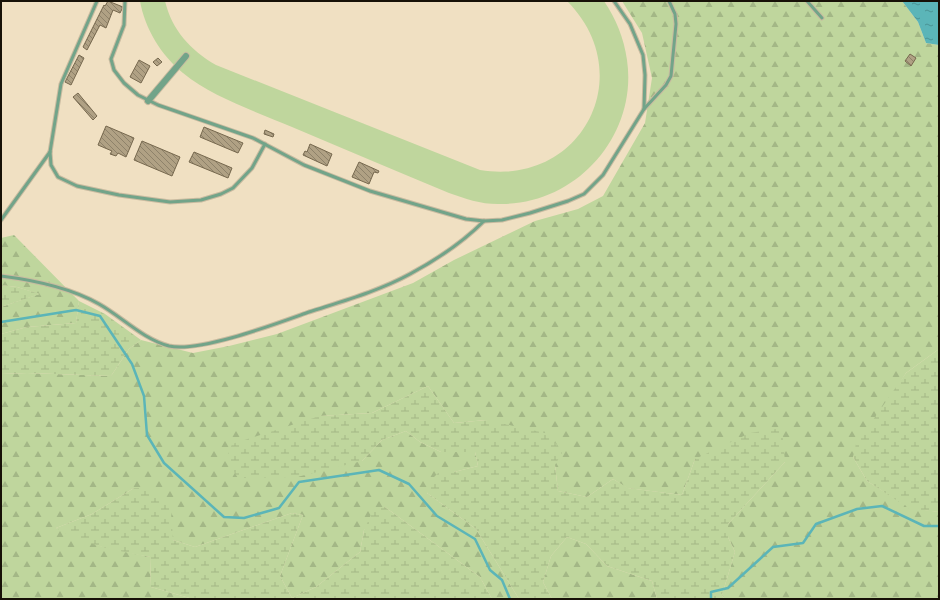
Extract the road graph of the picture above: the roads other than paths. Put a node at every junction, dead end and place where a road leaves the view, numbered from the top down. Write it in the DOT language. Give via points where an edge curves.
graph roads {
  1 [pos="97,1"];
  2 [pos="125,1"];
  3 [pos="614,1"];
  4 [pos="669,1"];
  5 [pos="807,1"];
  6 [pos="822,18"];
  7 [pos="186,56"];
  8 [pos="148,101"];
  9 [pos="644,109"];
  10 [pos="265,144"];
  11 [pos="50,152"];
  12 [pos="1,220"];
  13 [pos="484,222"];
  14 [pos="1,276"];
  1 -- 11 [label="lane" via="62,84"];
  2 -- 8 [label="lane" via="124,25 112,54 112,64 124,83"];
  3 -- 9 [label="lane" via="630,24 640,45 645,75"];
  4 -- 9 [label="lane" via="674,9 675,19 671,76"];
  5 -- 6 [label="lane"];
  7 -- 8 [label="street"];
  8 -- 10 [label="lane"];
  9 -- 13 [label="lane" via="603,175 584,194 548,208"];
  10 -- 11 [label="lane" via="252,168 233,188 211,198 181,202 119,195 68,183 53,170"];
  10 -- 13 [label="lane" via="310,168 370,191"];
  11 -- 12 [label="lane"];
  13 -- 14 [label="lane" via="452,249 404,277 269,326 189,346 173,346 159,342 83,296 36,282"];
}
